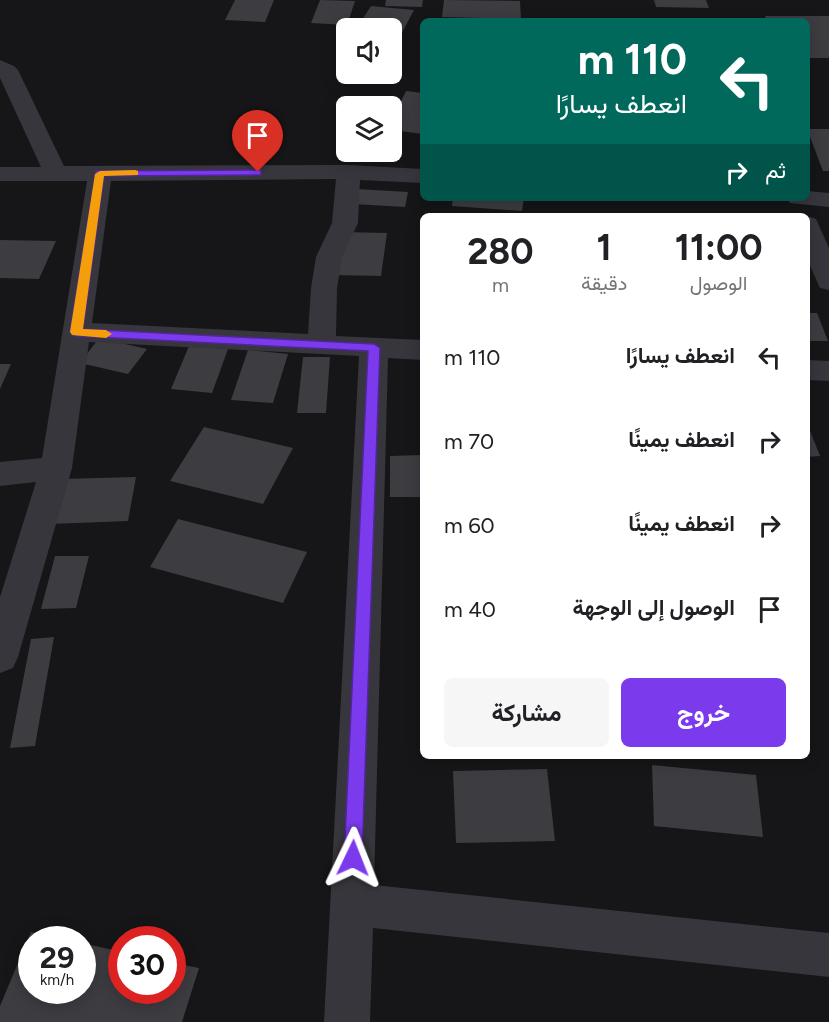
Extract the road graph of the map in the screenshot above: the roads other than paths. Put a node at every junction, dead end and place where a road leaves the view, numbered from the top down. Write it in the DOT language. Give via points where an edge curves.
graph roads {
  1 [pos="0,66"];
  2 [pos="348,172"];
  3 [pos="0,174"];
  4 [pos="56,174"];
  5 [pos="100,174"];
  6 [pos="420,176"];
  7 [pos="810,199"];
  8 [pos="829,200"];
  9 [pos="810,233"];
  10 [pos="829,282"];
  11 [pos="76,332"];
  12 [pos="322,345"];
  13 [pos="374,348"];
  14 [pos="420,350"];
  15 [pos="810,370"];
  16 [pos="829,371"];
  17 [pos="56,468"];
  18 [pos="0,474"];
  19 [pos="0,657"];
  20 [pos="351,904"];
  21 [pos="829,955"];
  22 [pos="347,1022"];
  1 -- 4 [label="street" via="7,70"];
  2 -- 5 [label="street"];
  2 -- 6 [label="street"];
  2 -- 12 [label="street" via="345,223 328,257"];
  3 -- 4 [label="street"];
  4 -- 5 [label="street"];
  5 -- 11 [label="street"];
  7 -- 8 [label="street"];
  9 -- 10 [label="street"];
  11 -- 12 [label="street"];
  11 -- 17 [label="street"];
  12 -- 13 [label="street"];
  13 -- 14 [label="street"];
  13 -- 20 [label="street"];
  15 -- 16 [label="street"];
  17 -- 18 [label="street"];
  17 -- 19 [label="street"];
  20 -- 21 [label="street"];
  20 -- 22 [label="street"];
}
